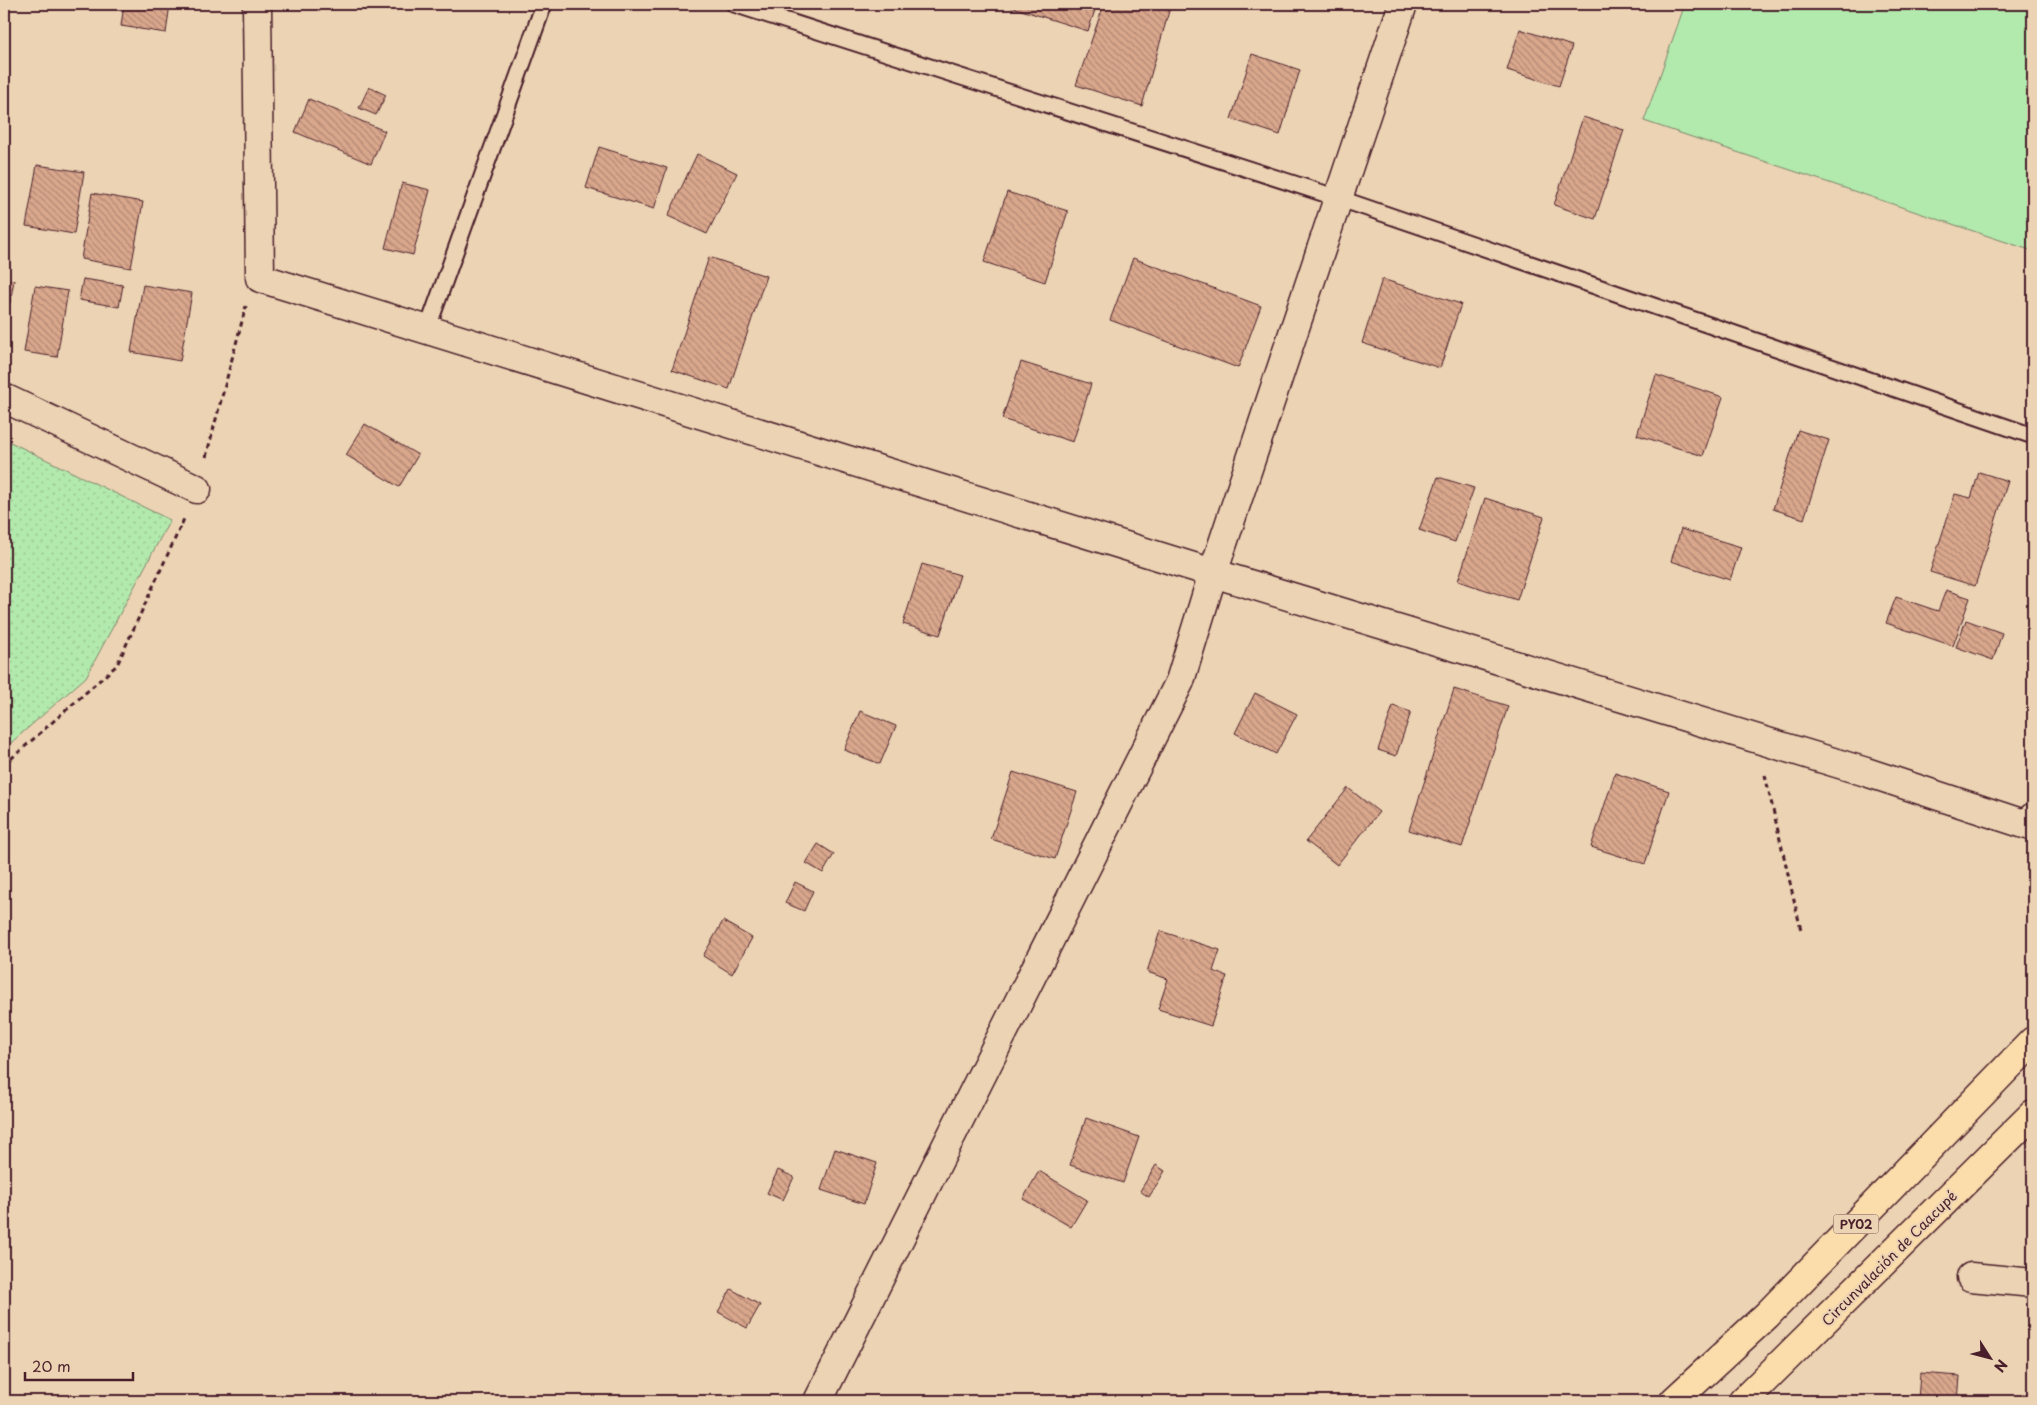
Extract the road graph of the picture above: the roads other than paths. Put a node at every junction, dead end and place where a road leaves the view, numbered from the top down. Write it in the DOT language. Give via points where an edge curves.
graph roads {
  1 [pos="257,4"];
  2 [pos="544,4"];
  3 [pos="734,4"];
  4 [pos="1403,4"];
  5 [pos="1338,198"];
  6 [pos="427,330"];
  7 [pos="4,398"];
  8 [pos="2033,436"];
  9 [pos="197,489"];
  10 [pos="1213,573"];
  11 [pos="2033,817"];
  12 [pos="2033,1041"];
  13 [pos="2033,1114"];
  14 [pos="1971,1277"];
  15 [pos="2033,1283"];
  16 [pos="818,1401"];
  17 [pos="1674,1401"];
  18 [pos="1744,1401"];
  1 -- 6 [label="street" via="260,278"];
  2 -- 6 [label="lane"];
  3 -- 5 [label="lane"];
  4 -- 5 [label="street"];
  5 -- 8 [label="lane"];
  5 -- 10 [label="street"];
  6 -- 10 [label="street"];
  7 -- 9 [label="street"];
  10 -- 11 [label="street" via="2027,825"];
  10 -- 16 [label="street" via="1180,681"];
  12 -- 17 [label="highway, PY02" via="1767,1315"];
  13 -- 18 [label="highway, Circunvalación de Caacupé"];
  14 -- 15 [label="street"];
}
